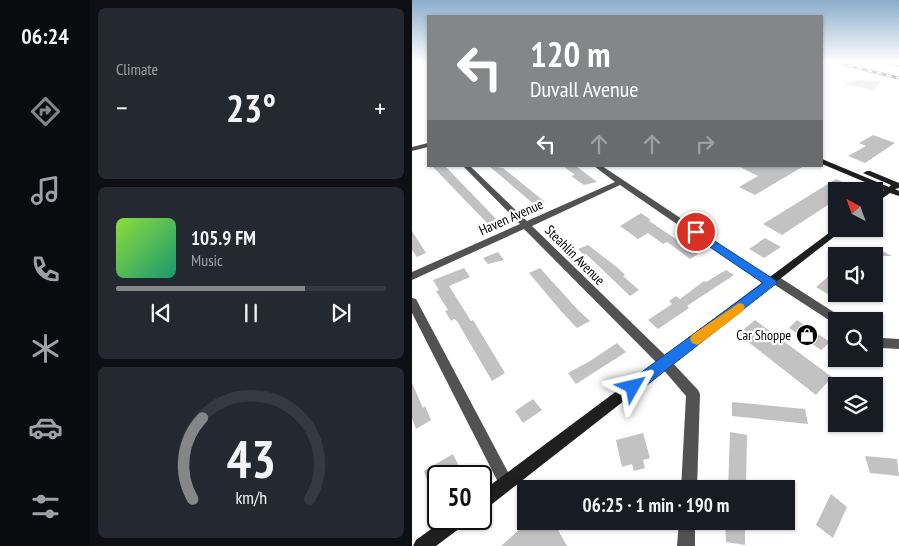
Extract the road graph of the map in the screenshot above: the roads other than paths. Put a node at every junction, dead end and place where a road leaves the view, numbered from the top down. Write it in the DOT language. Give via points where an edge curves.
graph roads {
  1 [pos="427,145"];
  2 [pos="412,149"];
  3 [pos="823,154"];
  4 [pos="823,161"];
  5 [pos="467,167"];
  6 [pos="598,167"];
  7 [pos="621,182"];
  8 [pos="896,186"];
  9 [pos="898,194"];
  10 [pos="883,195"];
  11 [pos="526,226"];
  12 [pos="828,238"];
  13 [pos="412,276"];
  14 [pos="773,281"];
  15 [pos="412,302"];
  16 [pos="828,314"];
  17 [pos="883,343"];
  18 [pos="898,344"];
  19 [pos="665,363"];
  20 [pos="688,480"];
  21 [pos="506,483"];
  22 [pos="492,494"];
  23 [pos="443,530"];
  24 [pos="687,530"];
  25 [pos="422,546"];
  26 [pos="686,546"];
  1 -- 2 [label="street"];
  3 -- 8 [label="main road"];
  4 -- 8 [label="main road"];
  5 -- 11 [label="street, Steahlin Avenue"];
  6 -- 7 [label="street"];
  7 -- 11 [label="street, Haven Avenue"];
  7 -- 14 [label="street"];
  8 -- 9 [label="main road"];
  8 -- 10 [label="main road"];
  11 -- 13 [label="street, Haven Avenue"];
  11 -- 19 [label="street, Steahlin Avenue"];
  12 -- 14 [label="main road"];
  14 -- 16 [label="street"];
  14 -- 19 [label="main road"];
  15 -- 21 [label="street"];
  17 -- 18 [label="street"];
  19 -- 20 [label="street, Steahlin Avenue" via="693,394"];
  19 -- 21 [label="main road"];
  21 -- 22 [label="main road"];
  23 -- 25 [label="main road"];
  24 -- 26 [label="street"];
}
